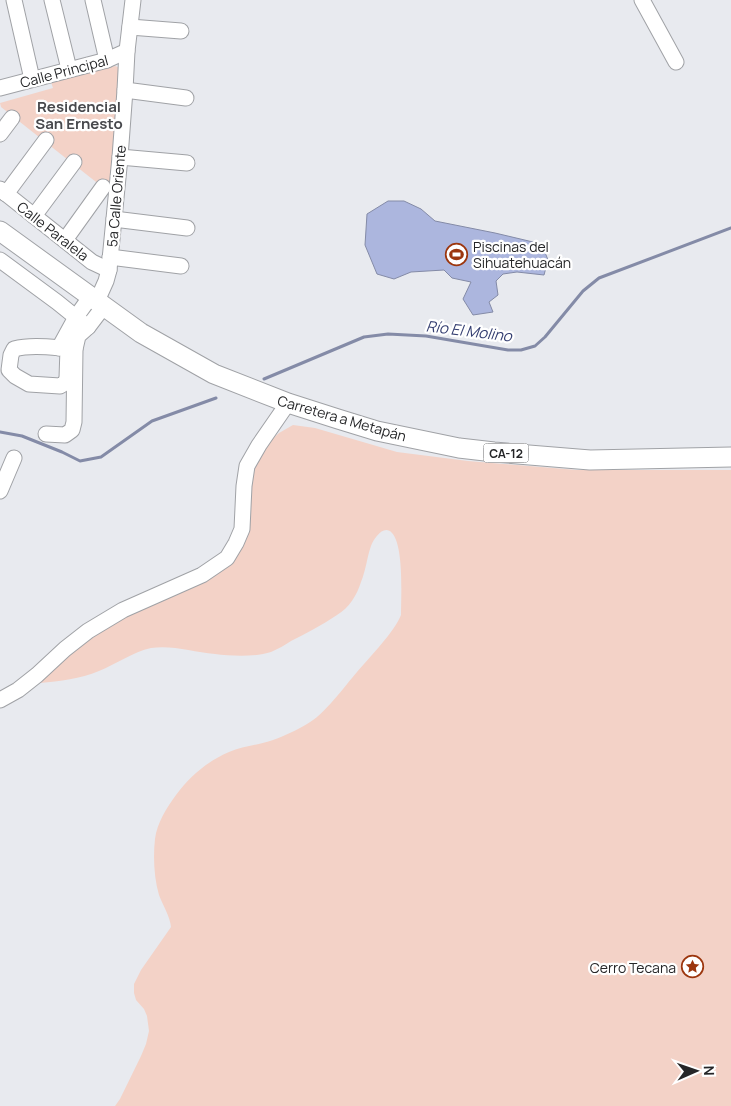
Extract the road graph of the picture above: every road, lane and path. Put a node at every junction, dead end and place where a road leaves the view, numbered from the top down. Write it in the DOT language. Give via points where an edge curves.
graph roads {
  1 [pos="14,0"];
  2 [pos="52,0"];
  3 [pos="93,0"];
  4 [pos="132,0"];
  5 [pos="642,0"];
  6 [pos="130,27"];
  7 [pos="181,31"];
  8 [pos="127,51"];
  9 [pos="107,60"];
  10 [pos="676,62"];
  11 [pos="69,70"];
  12 [pos="32,79"];
  13 [pos="0,88"];
  14 [pos="125,90"];
  15 [pos="186,98"];
  16 [pos="12,118"];
  17 [pos="0,134"];
  18 [pos="46,140"];
  19 [pos="120,158"];
  20 [pos="74,162"];
  21 [pos="187,163"];
  22 [pos="103,187"];
  23 [pos="3,191"];
  24 [pos="34,216"];
  25 [pos="114,220"];
  26 [pos="187,228"];
  27 [pos="0,231"];
  28 [pos="65,240"];
  29 [pos="0,260"];
  30 [pos="109,263"];
  31 [pos="181,266"];
  32 [pos="97,301"];
  33 [pos="76,317"];
  34 [pos="88,326"];
  35 [pos="67,348"];
  36 [pos="288,403"];
  37 [pos="46,434"];
  38 [pos="731,457"];
  39 [pos="14,458"];
  40 [pos="0,491"];
  41 [pos="0,700"];
  1 -- 12 [label="street"];
  2 -- 11 [label="street"];
  3 -- 9 [label="street"];
  4 -- 6 [label="street, 5a Calle Oriente"];
  5 -- 10 [label="street"];
  6 -- 7 [label="street"];
  6 -- 8 [label="street, 5a Calle Oriente"];
  8 -- 9 [label="street, Calle Principal"];
  8 -- 14 [label="street, 5a Calle Oriente"];
  9 -- 11 [label="street, Calle Principal"];
  11 -- 12 [label="street, Calle Principal"];
  12 -- 13 [label="street, Calle Principal"];
  14 -- 15 [label="street"];
  14 -- 19 [label="street, 5a Calle Oriente"];
  16 -- 17 [label="street"];
  18 -- 23 [label="street"];
  19 -- 21 [label="street"];
  19 -- 25 [label="street, 5a Calle Oriente"];
  20 -- 24 [label="street"];
  22 -- 28 [label="street"];
  23 -- 24 [label="street, Calle Paralela"];
  24 -- 28 [label="street, Calle Paralela"];
  25 -- 26 [label="street"];
  25 -- 30 [label="street, 5a Calle Oriente"];
  27 -- 32 [label="main road, Carretera a Metapán / CA-12"];
  28 -- 30 [label="street, Calle Paralela" via="92,262"];
  29 -- 33 [label="street"];
  30 -- 31 [label="street"];
  30 -- 32 [label="street, 5a Calle Oriente"];
  32 -- 33 [label="street"];
  32 -- 34 [label="street"];
  32 -- 36 [label="main road, Carretera a Metapán / CA-12" via="141,333 214,374"];
  33 -- 34 [label="street"];
  33 -- 35 [label="street"];
  34 -- 35 [label="street"];
  35 -- 37 [label="street" via="74,422 72,430 65,435"];
  36 -- 38 [label="main road, Carretera a Metapán / CA-12" via="377,431 458,448 590,460"];
  36 -- 41 [label="street" via="247,466 242,529 227,558 202,575 123,610 88,631 26,684"];
  39 -- 40 [label="street"];
}
